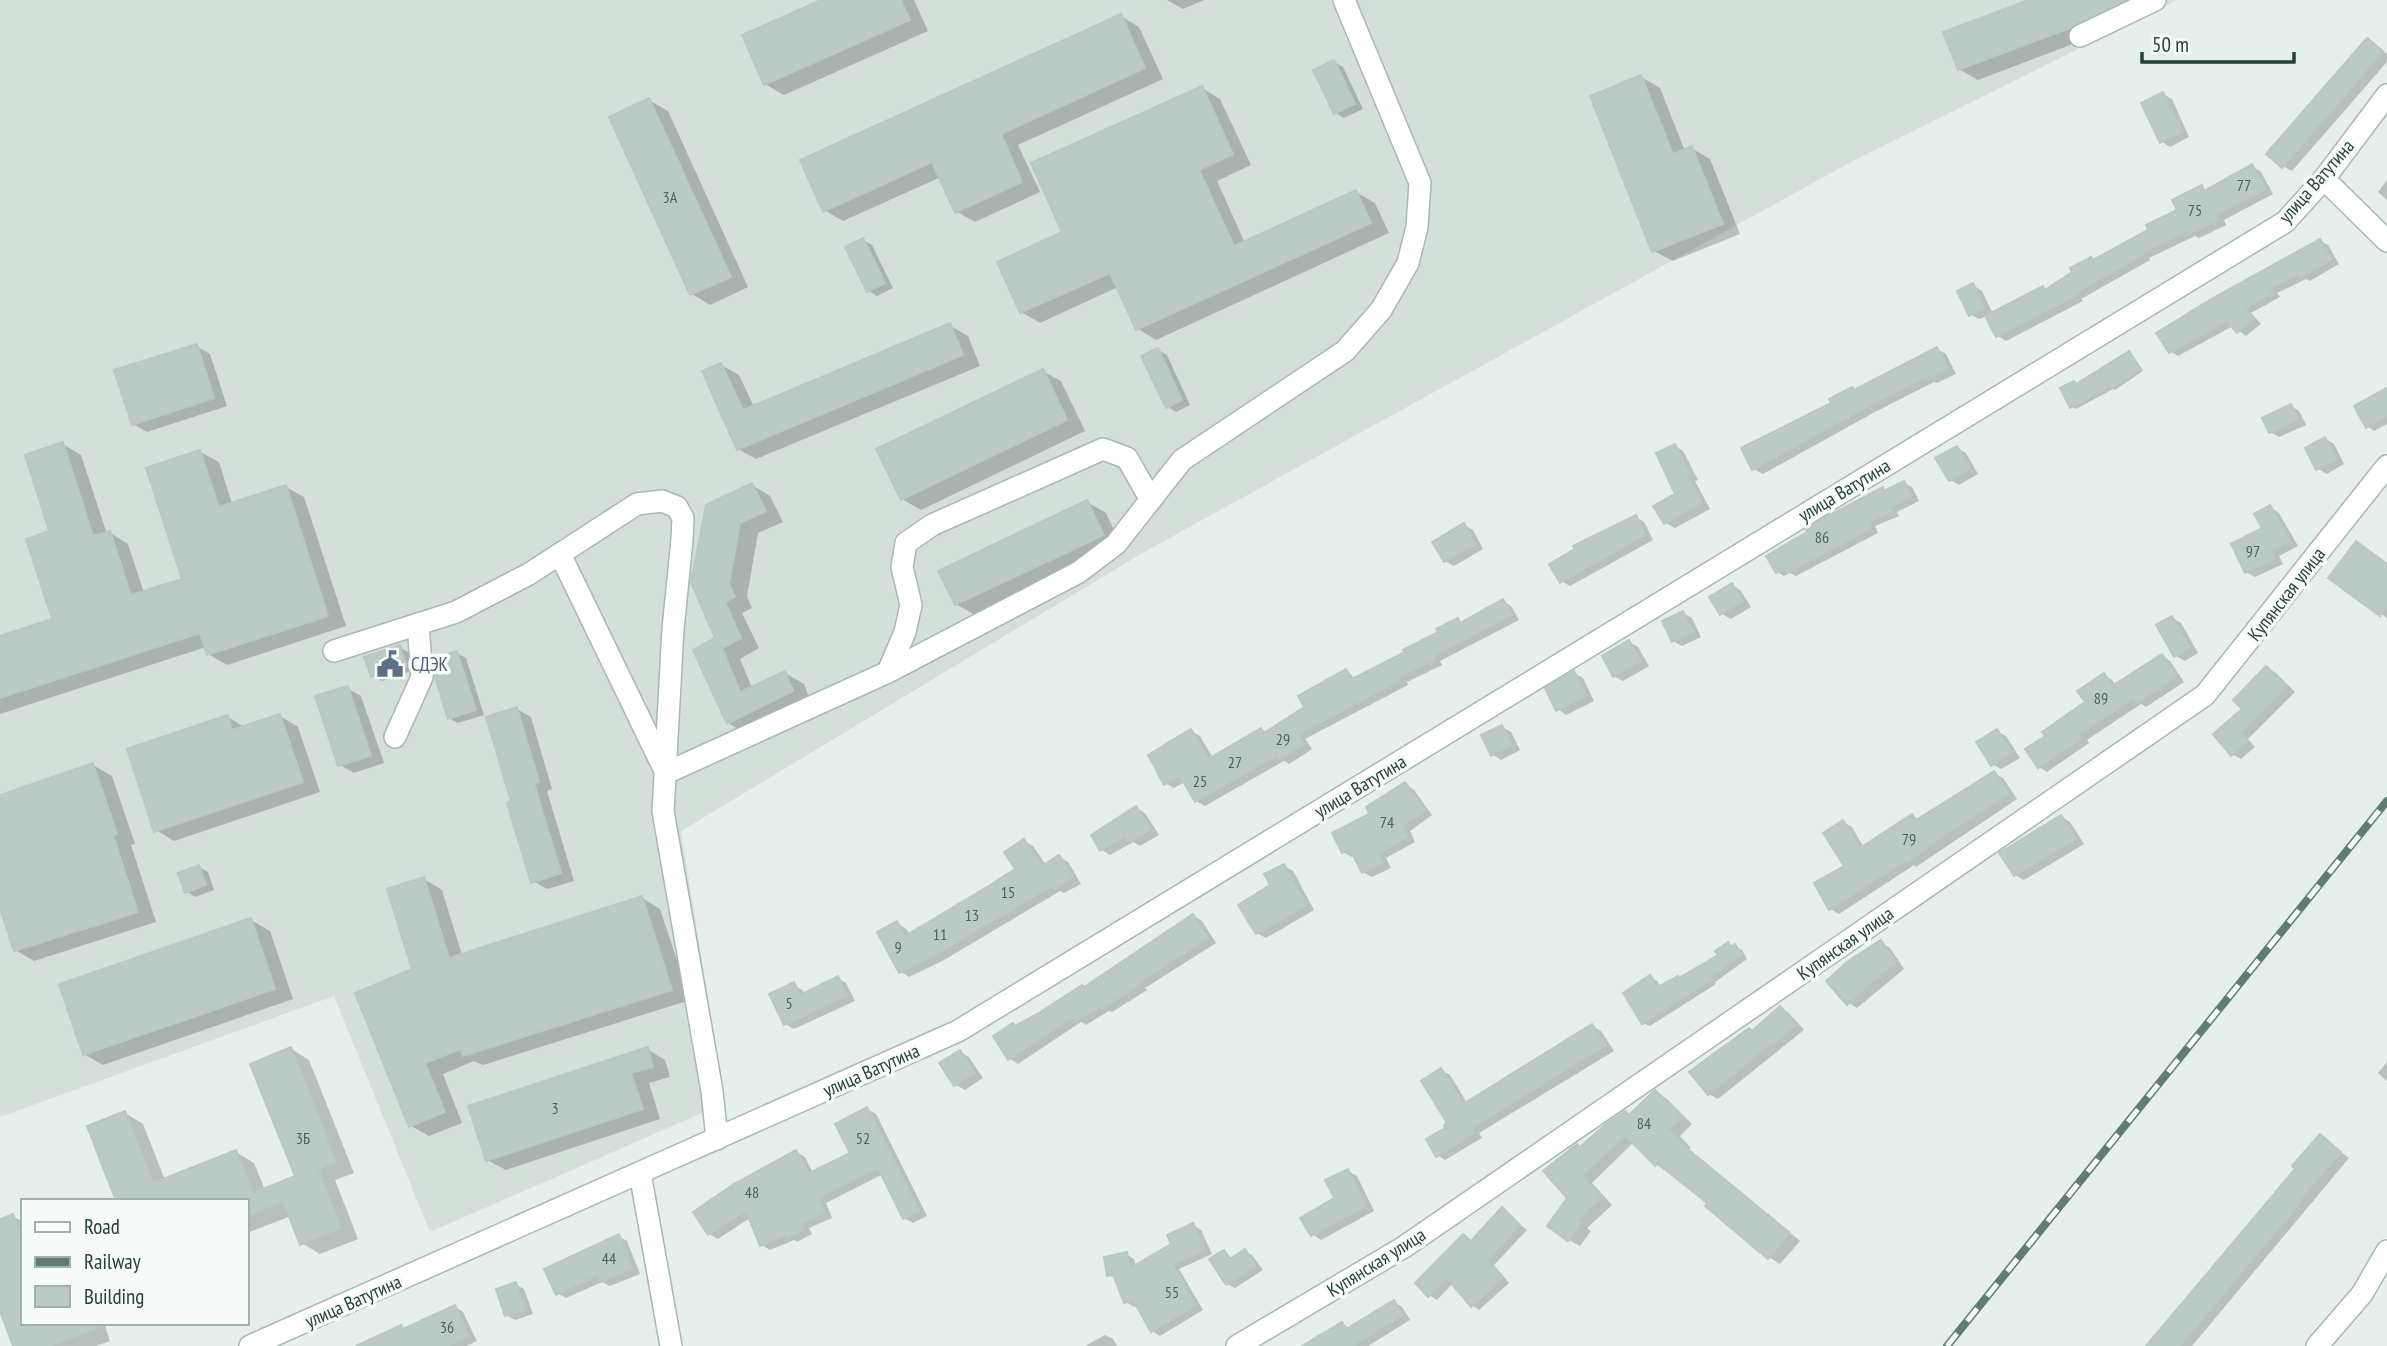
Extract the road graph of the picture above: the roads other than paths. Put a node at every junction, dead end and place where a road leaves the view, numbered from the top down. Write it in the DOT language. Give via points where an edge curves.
graph roads {
  1 [pos="1344,0"];
  2 [pos="2155,0"];
  3 [pos="2080,36"];
  4 [pos="2387,95"];
  5 [pos="2324,179"];
  6 [pos="2387,240"];
  7 [pos="2387,466"];
  8 [pos="1151,500"];
  9 [pos="560,554"];
  10 [pos="418,624"];
  11 [pos="334,651"];
  12 [pos="888,672"];
  13 [pos="395,737"];
  14 [pos="666,773"];
  15 [pos="717,1139"];
  16 [pos="640,1173"];
  17 [pos="2387,1251"];
  18 [pos="250,1346"];
  19 [pos="671,1346"];
  20 [pos="1237,1346"];
  21 [pos="2317,1346"];
  1 -- 8 [label="street" via="1420,183 1417,227 1408,263 1381,310 1345,351 1182,460"];
  2 -- 3 [label="street"];
  4 -- 5 [label="street, улица Ватутина"];
  5 -- 6 [label="street"];
  5 -- 15 [label="street, улица Ватутина" via="2285,222 970,1024"];
  7 -- 20 [label="street, Купянская улица" via="2205,695 1404,1247"];
  8 -- 12 [label="street" via="1116,544 1079,572"];
  8 -- 12 [label="street" via="1127,458 1103,449 932,525 906,543 902,566 911,605"];
  9 -- 10 [label="street" via="456,612"];
  9 -- 14 [label="street"];
  9 -- 14 [label="street" via="637,504 662,501 677,507 683,518"];
  10 -- 11 [label="street"];
  10 -- 13 [label="street" via="422,677"];
  12 -- 14 [label="street"];
  14 -- 15 [label="street" via="663,811"];
  15 -- 16 [label="street, улица Ватутина"];
  16 -- 18 [label="street, улица Ватутина"];
  16 -- 19 [label="street"];
  17 -- 21 [label="street" via="2362,1294"];
}
